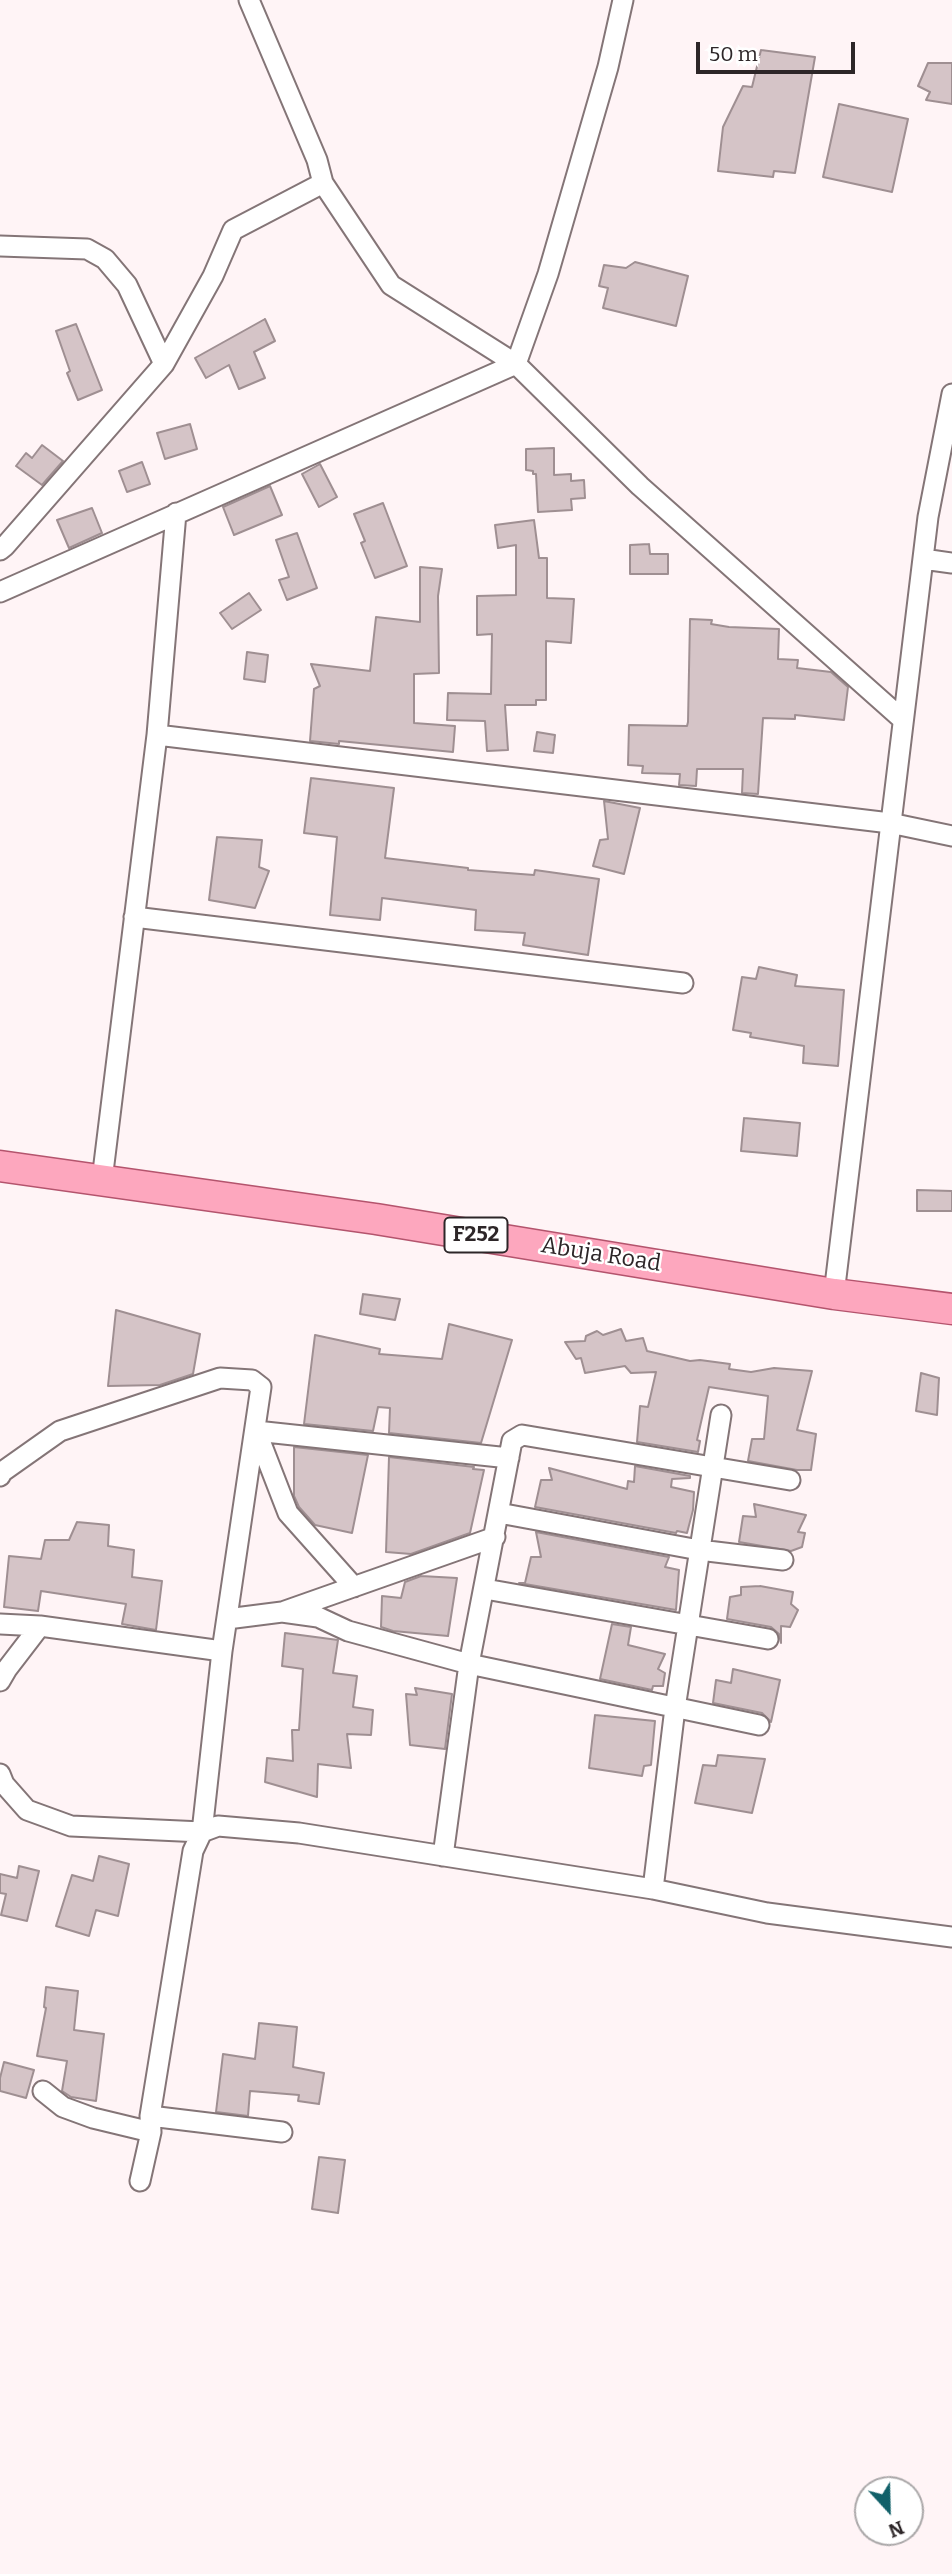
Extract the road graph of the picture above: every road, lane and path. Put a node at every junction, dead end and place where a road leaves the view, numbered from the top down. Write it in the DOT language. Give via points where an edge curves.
graph roads {
  1 [pos="249,0"];
  2 [pos="623,0"];
  3 [pos="323,183"];
  4 [pos="0,246"];
  5 [pos="516,364"];
  6 [pos="164,365"];
  7 [pos="952,394"];
  8 [pos="176,513"];
  9 [pos="0,550"];
  10 [pos="923,559"];
  11 [pos="952,563"];
  12 [pos="0,592"];
  13 [pos="902,719"];
  14 [pos="157,735"];
  15 [pos="890,823"];
  16 [pos="952,836"];
  17 [pos="134,917"];
  18 [pos="683,983"];
  19 [pos="0,1166"];
  20 [pos="102,1180"];
  21 [pos="834,1294"];
  22 [pos="952,1309"];
  23 [pos="721,1415"];
  24 [pos="256,1431"];
  25 [pos="509,1458"];
  26 [pos="712,1468"];
  27 [pos="0,1476"];
  28 [pos="790,1480"];
  29 [pos="499,1513"];
  30 [pos="495,1537"];
  31 [pos="699,1550"];
  32 [pos="783,1560"];
  33 [pos="354,1587"];
  34 [pos="485,1589"];
  35 [pos="282,1612"];
  36 [pos="227,1619"];
  37 [pos="0,1624"];
  38 [pos="40,1626"];
  39 [pos="687,1626"];
  40 [pos="768,1639"];
  41 [pos="222,1651"];
  42 [pos="469,1664"];
  43 [pos="0,1681"];
  44 [pos="675,1708"];
  45 [pos="758,1725"];
  46 [pos="0,1774"];
  47 [pos="201,1832"];
  48 [pos="443,1856"];
  49 [pos="653,1889"];
  50 [pos="952,1937"];
  51 [pos="43,2091"];
  52 [pos="150,2124"];
  53 [pos="282,2132"];
  54 [pos="140,2181"];
  1 -- 3 [label="street"];
  2 -- 5 [label="street" via="548,274"];
  3 -- 5 [label="street" via="391,285"];
  3 -- 6 [label="street" via="233,230"];
  4 -- 6 [label="street" via="87,249 105,259 127,285"];
  5 -- 8 [label="street"];
  5 -- 13 [label="street" via="640,486"];
  6 -- 9 [label="street"];
  7 -- 10 [label="street"];
  8 -- 12 [label="street"];
  8 -- 14 [label="street"];
  10 -- 11 [label="street"];
  10 -- 13 [label="street"];
  13 -- 15 [label="street"];
  14 -- 15 [label="street"];
  14 -- 17 [label="street"];
  15 -- 16 [label="street"];
  15 -- 21 [label="street"];
  17 -- 18 [label="street"];
  17 -- 20 [label="street"];
  19 -- 20 [label="main road, Abuja Road / F252"];
  20 -- 21 [label="main road, Abuja Road / F252" via="389,1221"];
  21 -- 22 [label="main road, Abuja Road / F252"];
  23 -- 26 [label="street"];
  24 -- 25 [label="street"];
  24 -- 27 [label="street" via="261,1387 252,1380 220,1378 60,1431"];
  24 -- 33 [label="street" via="288,1513"];
  24 -- 36 [label="street"];
  25 -- 26 [label="street" via="512,1441 522,1435"];
  25 -- 29 [label="street"];
  26 -- 28 [label="street"];
  26 -- 31 [label="street"];
  29 -- 30 [label="street"];
  29 -- 31 [label="street"];
  30 -- 33 [label="street"];
  30 -- 34 [label="street"];
  31 -- 32 [label="street"];
  31 -- 39 [label="street"];
  33 -- 35 [label="street"];
  34 -- 39 [label="street"];
  34 -- 42 [label="street"];
  35 -- 36 [label="street"];
  35 -- 42 [label="street" via="318,1617"];
  36 -- 41 [label="street"];
  37 -- 38 [label="street"];
  38 -- 41 [label="street"];
  38 -- 43 [label="street"];
  39 -- 40 [label="street"];
  39 -- 44 [label="street"];
  41 -- 47 [label="street"];
  42 -- 44 [label="street"];
  42 -- 48 [label="street"];
  44 -- 45 [label="street"];
  44 -- 49 [label="street"];
  46 -- 47 [label="street" via="27,1810 71,1826"];
  47 -- 48 [label="street" via="218,1826 299,1833"];
  47 -- 52 [label="street" via="193,1851"];
  48 -- 49 [label="street"];
  49 -- 50 [label="street" via="768,1913"];
  51 -- 52 [label="street" via="63,2107 93,2119"];
  52 -- 53 [label="street"];
  52 -- 54 [label="street"];
}
